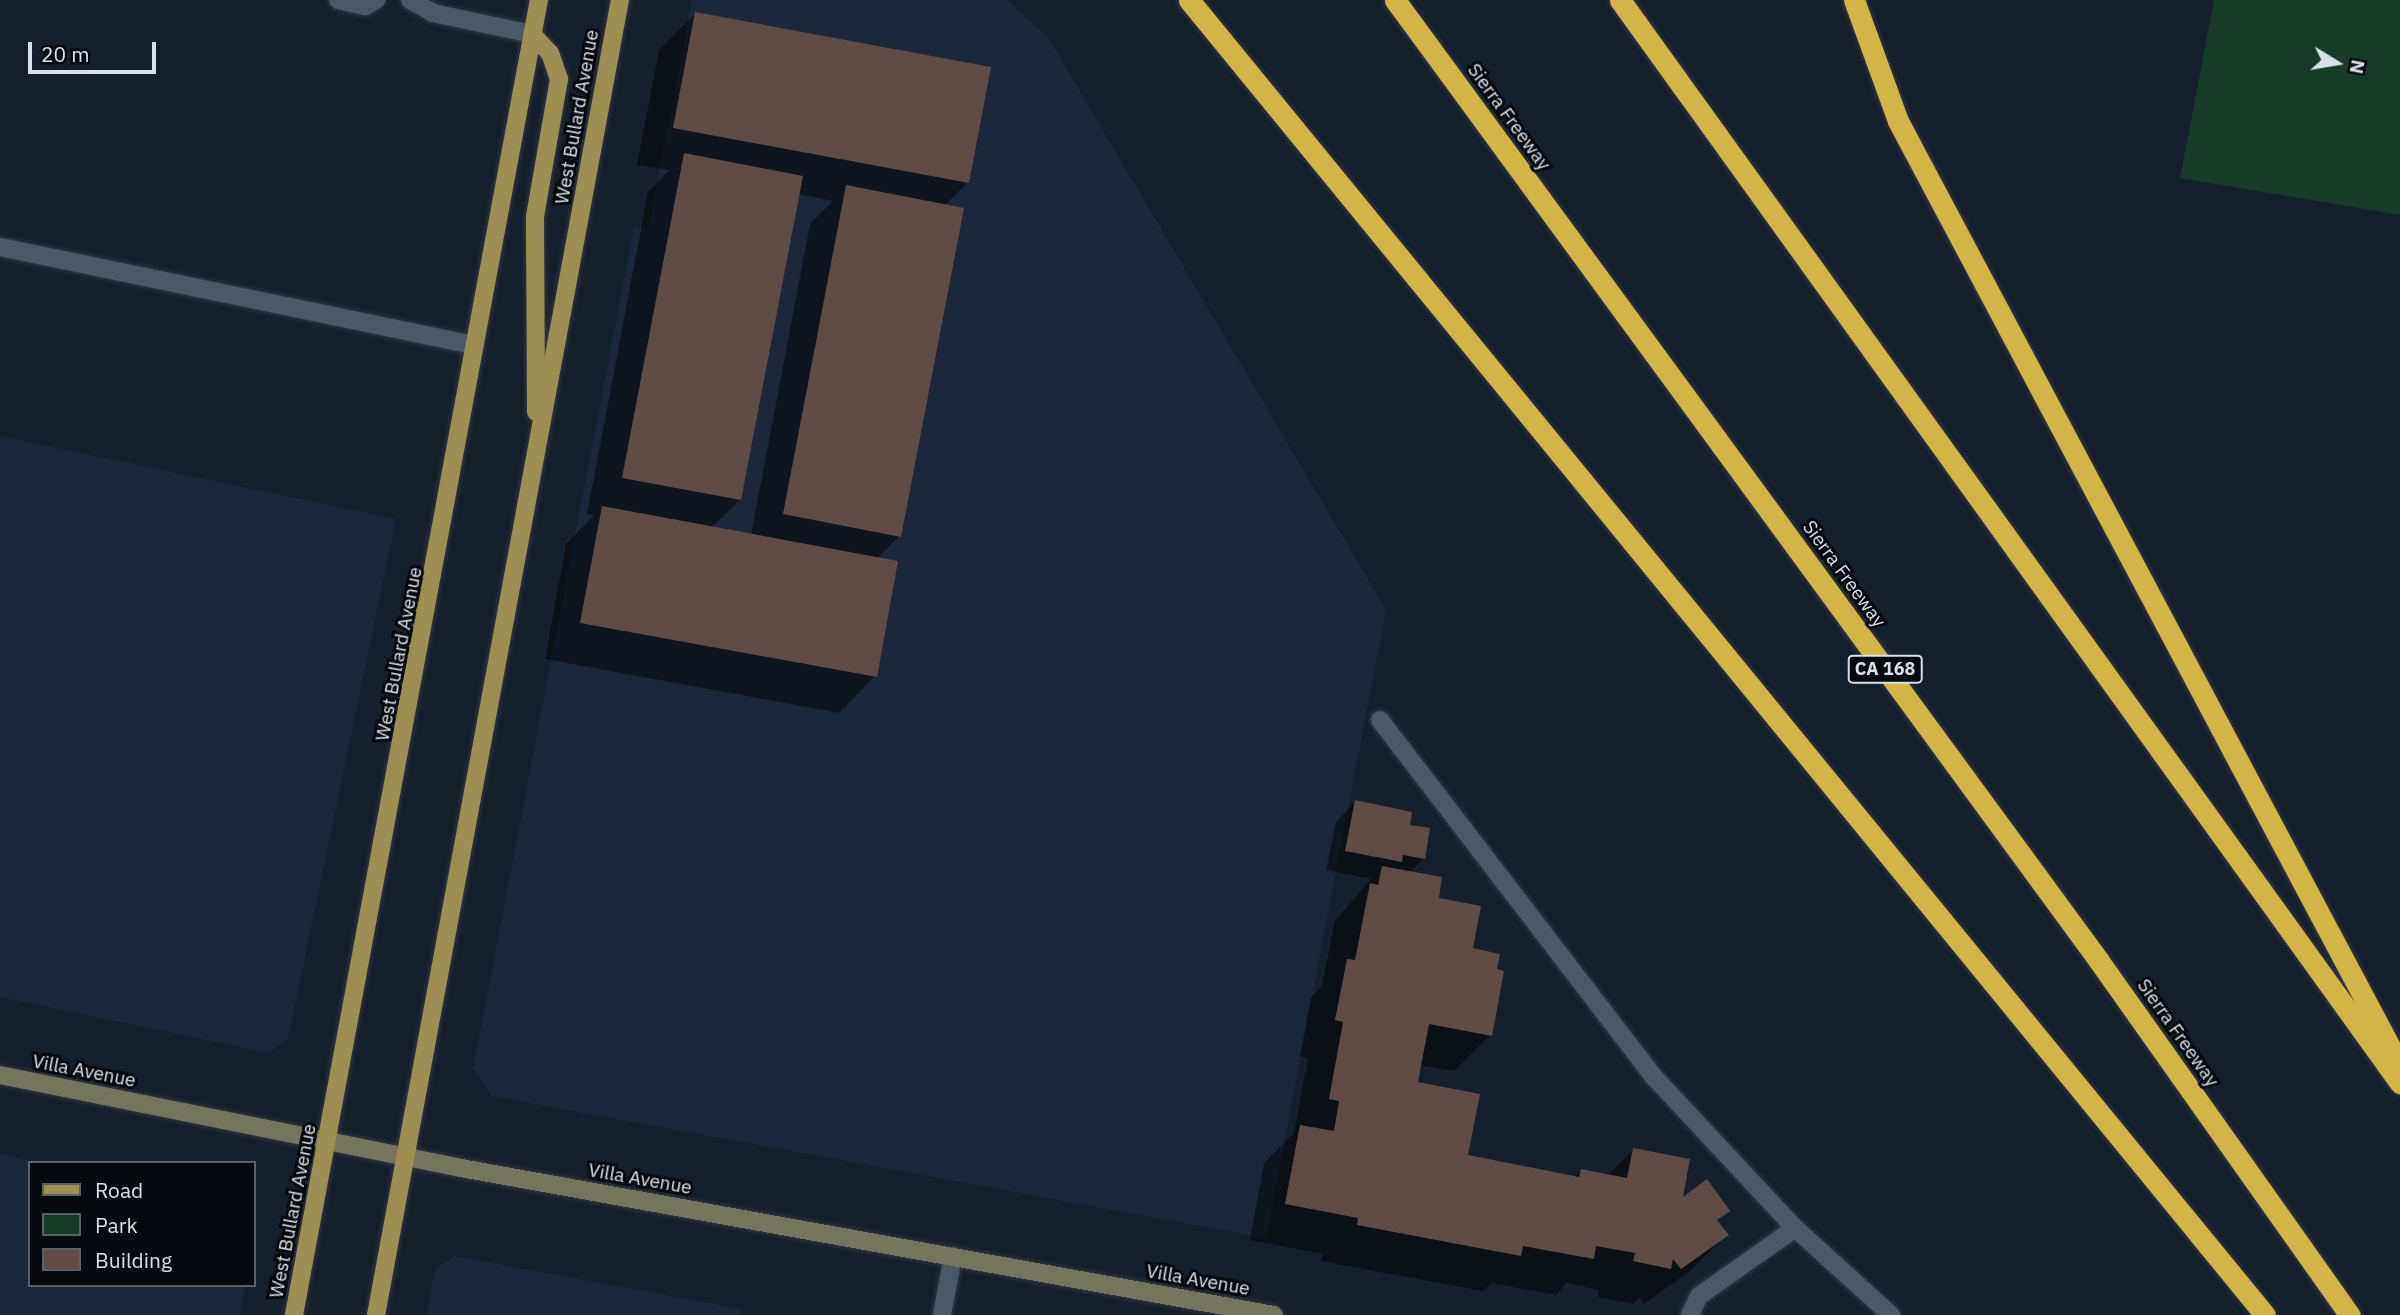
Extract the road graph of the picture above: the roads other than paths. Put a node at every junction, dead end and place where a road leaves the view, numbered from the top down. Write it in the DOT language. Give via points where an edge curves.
graph roads {
  1 [pos="338,0"];
  2 [pos="376,0"];
  3 [pos="410,0"];
  4 [pos="539,0"];
  5 [pos="620,0"];
  6 [pos="1189,0"];
  7 [pos="1393,0"];
  8 [pos="1620,0"];
  9 [pos="1854,0"];
  10 [pos="532,34"];
  11 [pos="0,247"];
  12 [pos="475,345"];
  13 [pos="536,454"];
  14 [pos="1380,720"];
  15 [pos="2400,1066"];
  16 [pos="0,1075"];
  17 [pos="2400,1083"];
  18 [pos="328,1141"];
  19 [pos="406,1157"];
  20 [pos="1795,1228"];
  21 [pos="953,1256"];
  22 [pos="294,1315"];
  23 [pos="376,1315"];
  24 [pos="942,1315"];
  25 [pos="1274,1315"];
  26 [pos="1690,1315"];
  27 [pos="1891,1315"];
  28 [pos="2265,1315"];
  29 [pos="2350,1315"];
  1 -- 2 [label="street" via="365,6"];
  3 -- 10 [label="street" via="433,13"];
  4 -- 10 [label="main road, West Bullard Avenue"];
  5 -- 13 [label="main road, West Bullard Avenue"];
  6 -- 28 [label="highway"];
  7 -- 29 [label="highway, Sierra Freeway / CA 168" via="2099,961"];
  8 -- 17 [label="highway"];
  9 -- 15 [label="highway" via="1898,121"];
  10 -- 12 [label="main road, West Bullard Avenue"];
  10 -- 13 [label="main road" via="550,53 559,79 536,217"];
  11 -- 12 [label="street"];
  12 -- 18 [label="main road, West Bullard Avenue"];
  13 -- 19 [label="main road, West Bullard Avenue"];
  14 -- 20 [label="street" via="1654,1077"];
  16 -- 18 [label="main road, Villa Avenue"];
  18 -- 19 [label="main road, Villa Avenue"];
  18 -- 22 [label="main road, West Bullard Avenue"];
  19 -- 21 [label="main road, Villa Avenue"];
  19 -- 23 [label="main road, West Bullard Avenue"];
  20 -- 26 [label="street" via="1699,1296"];
  20 -- 27 [label="street"];
  21 -- 24 [label="street"];
  21 -- 25 [label="main road, Villa Avenue"];
}
